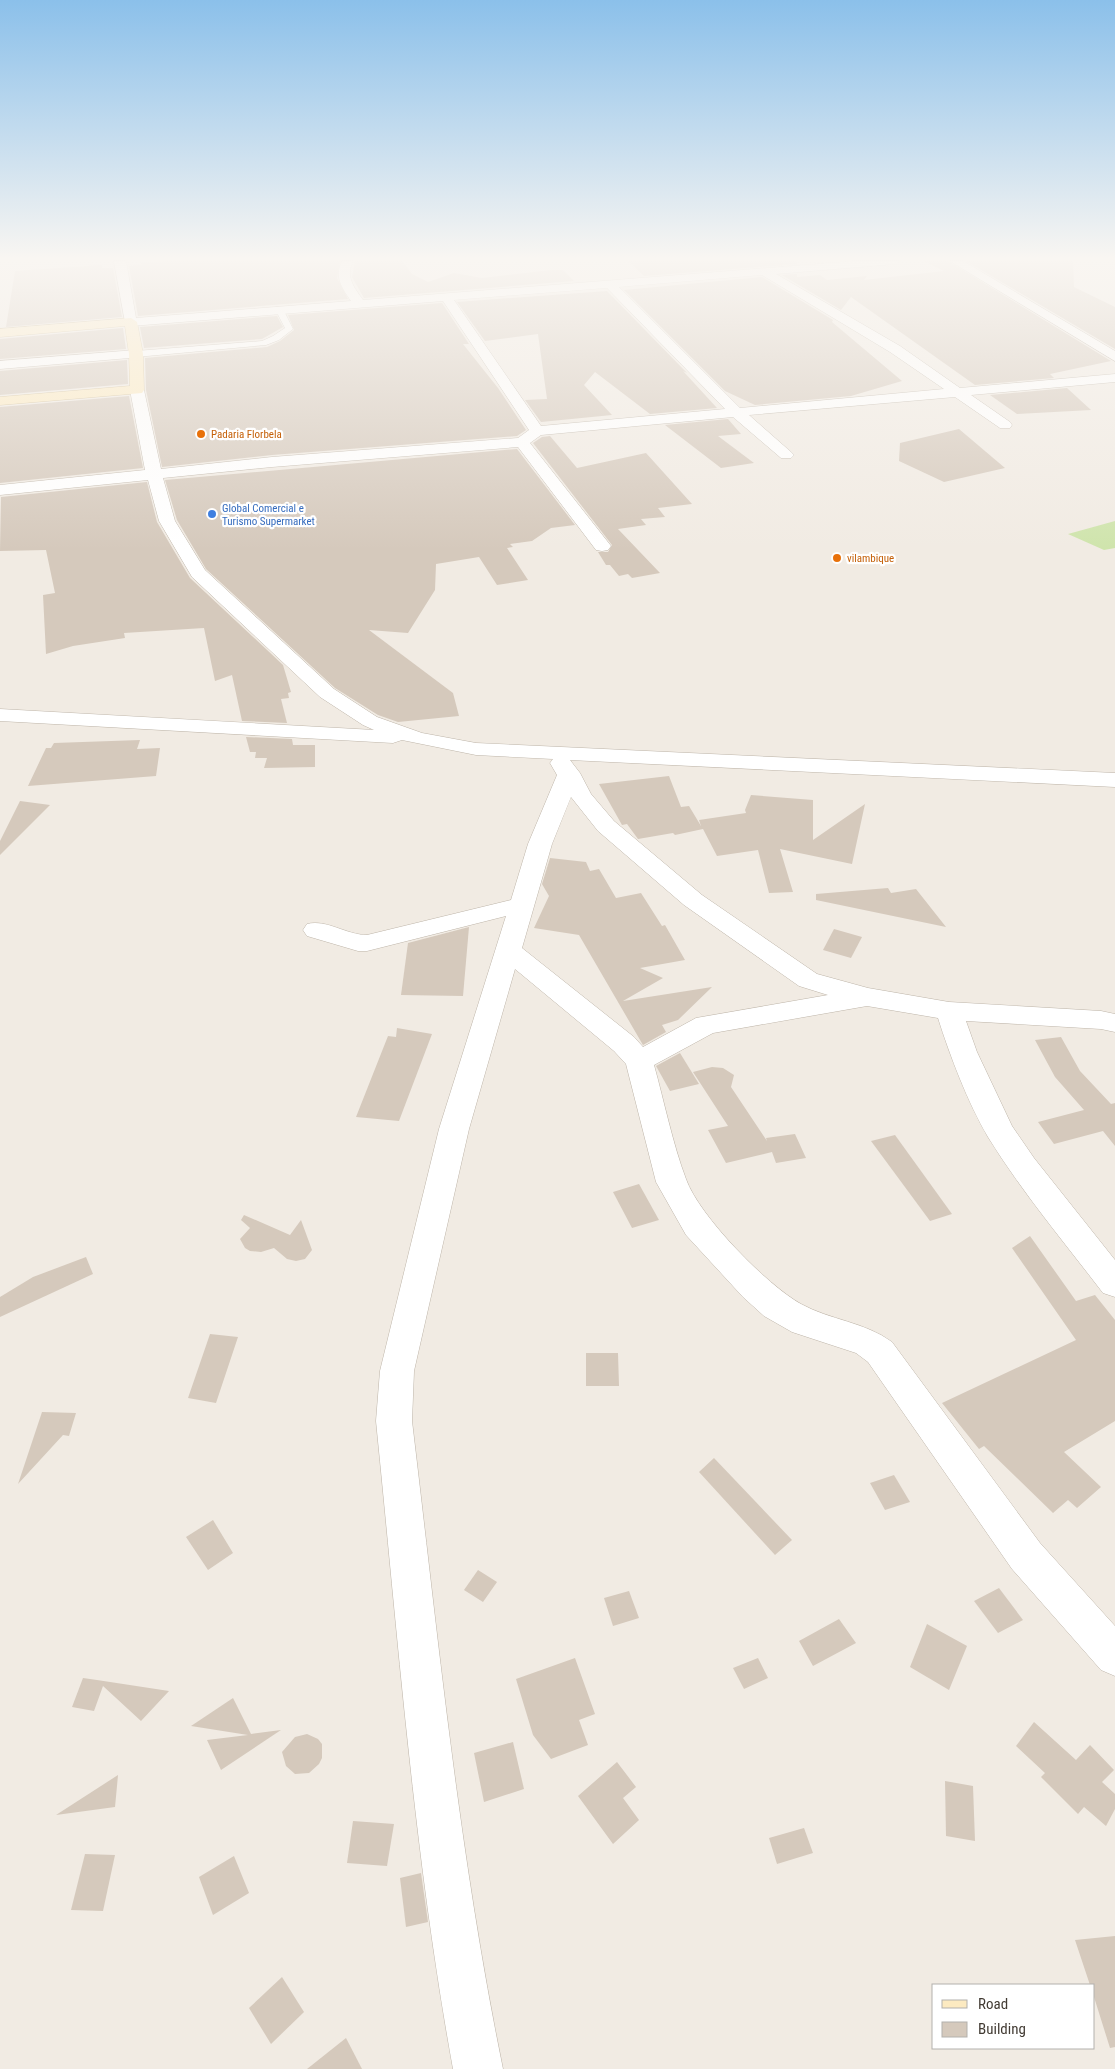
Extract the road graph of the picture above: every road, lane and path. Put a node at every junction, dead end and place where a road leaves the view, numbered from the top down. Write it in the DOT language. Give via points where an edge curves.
graph roads {
  1 [pos="92,358"];
  2 [pos="136,358"];
  3 [pos="487,358"];
  4 [pos="682,358"];
  5 [pos="906,358"];
  6 [pos="0,365"];
  7 [pos="1115,378"];
  8 [pos="137,390"];
  9 [pos="960,393"];
  10 [pos="0,402"];
  11 [pos="737,413"];
  12 [pos="1004,425"];
  13 [pos="537,431"];
  14 [pos="522,442"];
  15 [pos="786,454"];
  16 [pos="154,474"];
  17 [pos="0,490"];
  18 [pos="602,546"];
  19 [pos="0,715"];
  20 [pos="417,738"];
  21 [pos="562,764"];
  22 [pos="1115,780"];
  23 [pos="521,906"];
  24 [pos="316,930"];
  25 [pos="507,949"];
  26 [pos="867,997"];
  27 [pos="949,1011"];
  28 [pos="1115,1023"];
  29 [pos="639,1061"];
  30 [pos="1115,1284"];
  31 [pos="1115,1656"];
  32 [pos="478,2069"];
  1 -- 6 [label="street"];
  2 -- 8 [label="main road"];
  3 -- 13 [label="street"];
  4 -- 11 [label="street"];
  5 -- 9 [label="street"];
  7 -- 9 [label="street"];
  8 -- 10 [label="main road"];
  8 -- 16 [label="street"];
  9 -- 11 [label="street"];
  9 -- 12 [label="street"];
  11 -- 13 [label="street"];
  11 -- 15 [label="street"];
  13 -- 14 [label="street"];
  14 -- 16 [label="street"];
  14 -- 18 [label="street"];
  16 -- 17 [label="street"];
  16 -- 20 [label="street" via="167,521 198,574 327,693 370,721"];
  19 -- 20 [label="street"];
  20 -- 21 [label="street"];
  21 -- 22 [label="street"];
  21 -- 23 [label="street"];
  21 -- 26 [label="street" via="582,797 606,826 693,900 808,980"];
  23 -- 24 [label="street" via="367,943"];
  23 -- 25 [label="street"];
  25 -- 29 [label="street" via="624,1044"];
  25 -- 32 [label="street" via="454,1129 397,1371 394,1421 438,1805"];
  26 -- 27 [label="street"];
  26 -- 29 [label="street" via="706,1025"];
  27 -- 28 [label="street"];
  27 -- 30 [label="street" via="962,1052 999,1130"];
  29 -- 31 [label="street" via="671,1182 697,1226 776,1306 804,1322 868,1343 880,1352 1026,1556"];
}
